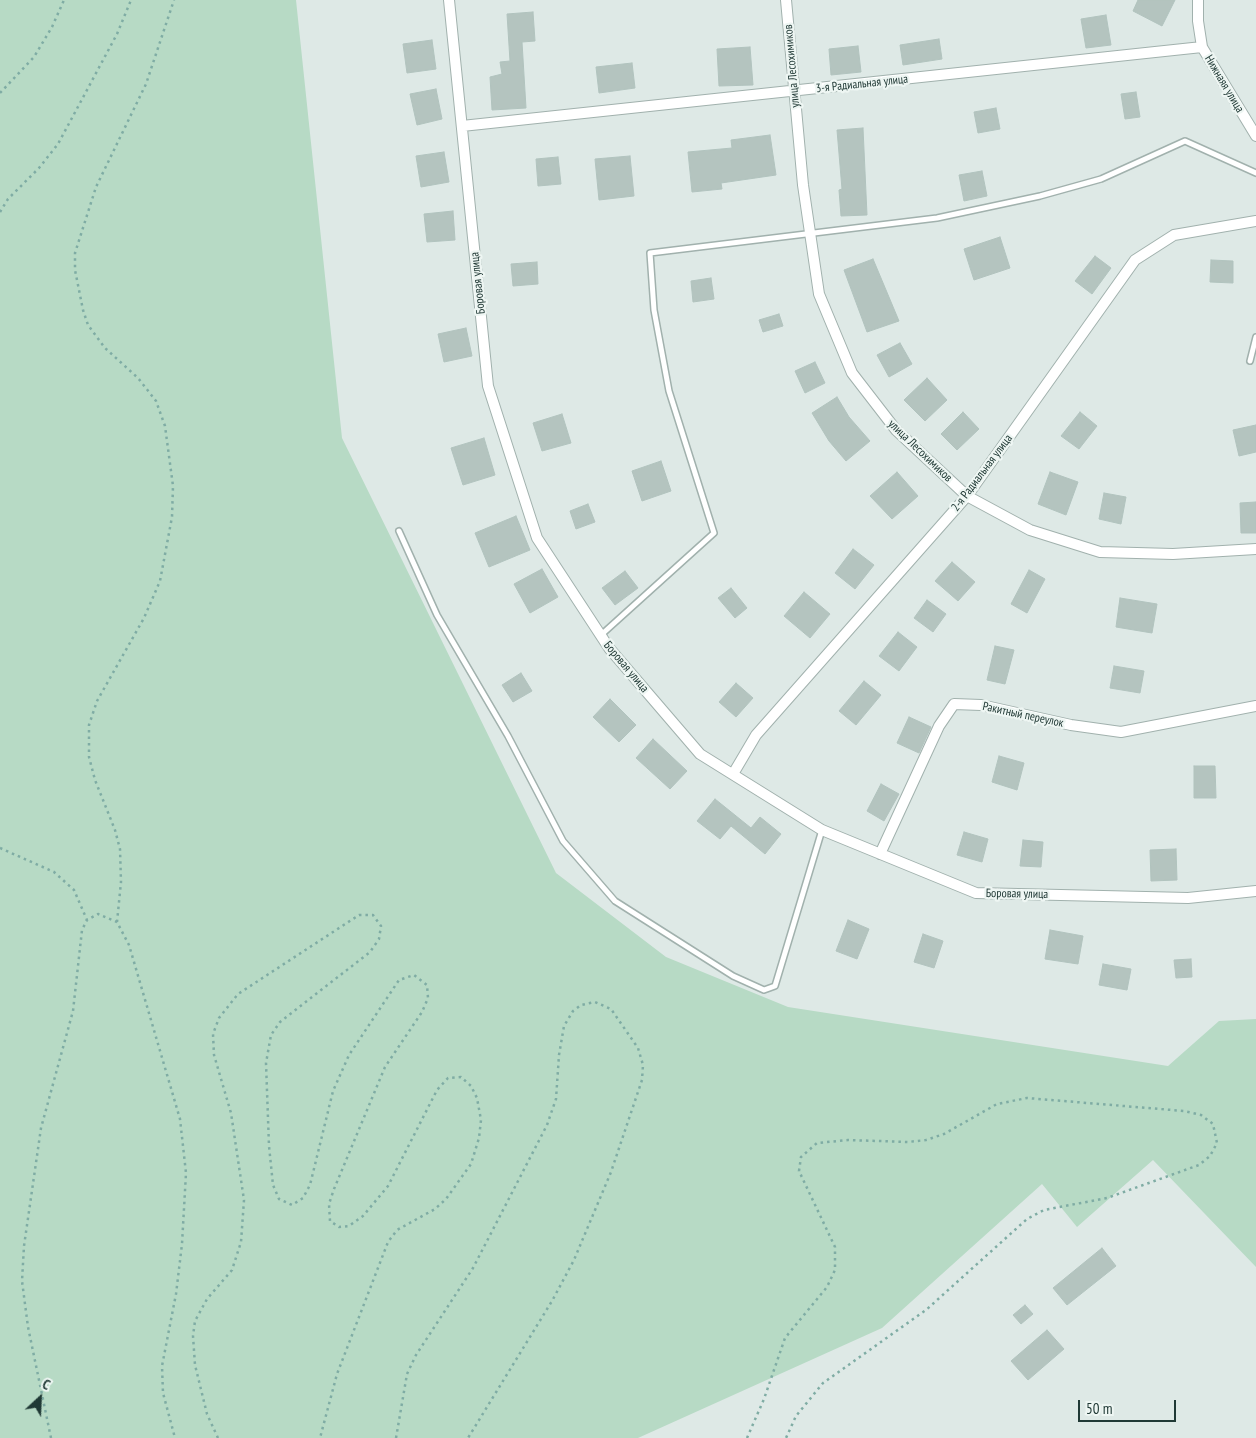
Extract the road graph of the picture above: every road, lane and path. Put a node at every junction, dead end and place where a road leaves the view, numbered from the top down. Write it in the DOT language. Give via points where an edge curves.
graph roads {
  1 [pos="64,0"];
  2 [pos="131,0"];
  3 [pos="174,0"];
  4 [pos="449,0"];
  5 [pos="786,0"];
  6 [pos="1198,0"];
  7 [pos="1202,47"];
  8 [pos="794,91"];
  9 [pos="0,93"];
  10 [pos="462,126"];
  11 [pos="1256,136"];
  12 [pos="1256,173"];
  13 [pos="0,212"];
  14 [pos="1256,221"];
  15 [pos="810,235"];
  16 [pos="1256,337"];
  17 [pos="1250,361"];
  18 [pos="967,496"];
  19 [pos="399,531"];
  20 [pos="1256,549"];
  21 [pos="601,635"];
  22 [pos="1256,706"];
  23 [pos="733,774"];
  24 [pos="822,830"];
  25 [pos="0,848"];
  26 [pos="880,854"];
  27 [pos="1256,891"];
  28 [pos="87,920"];
  29 [pos="118,922"];
  30 [pos="51,1438"];
  31 [pos="175,1438"];
  32 [pos="218,1438"];
  33 [pos="320,1438"];
  34 [pos="396,1438"];
  35 [pos="468,1438"];
  36 [pos="747,1438"];
  37 [pos="786,1438"];
  1 -- 9 [label="path" via="34,57"];
  2 -- 13 [label="path" via="104,59 58,144"];
  3 -- 29 [label="path" via="146,84 96,187 75,253 75,270 88,324 156,401 165,426 173,486 172,517 160,581 144,618 97,701 89,724 89,757 120,849"];
  4 -- 10 [label="street, Боровая улица"];
  5 -- 8 [label="street, улица Лесохимиков"];
  6 -- 7 [label="street, Нижнаяя улица"];
  7 -- 8 [label="street, 3-я Радиальная улица"];
  7 -- 11 [label="street, Нижнаяя улица"];
  8 -- 10 [label="street, 3-я Радиальная улица"];
  8 -- 15 [label="street, улица Лесохимиков"];
  10 -- 21 [label="street, Боровая улица" via="488,386 538,538"];
  12 -- 15 [label="lane" via="1185,141 1102,179 1040,196 937,218"];
  14 -- 18 [label="street, 2-я Радиальная улица" via="1174,236 1135,260"];
  15 -- 18 [label="street, улица Лесохимиков" via="819,294 852,373 896,430"];
  15 -- 21 [label="lane" via="650,253 654,310 669,392 714,533"];
  16 -- 17 [label="lane"];
  18 -- 20 [label="street, улица Лесохимиков" via="1030,530 1100,552 1172,554"];
  18 -- 23 [label="street, 2-я Радиальная улица" via="756,735"];
  19 -- 24 [label="lane" via="437,615 508,736 564,841 614,901 733,976 764,990 775,986"];
  21 -- 23 [label="street, Боровая улица" via="700,754"];
  22 -- 26 [label="street, Ракитный переулок" via="1121,732 980,705 954,704 939,726"];
  23 -- 24 [label="street, Боровая улица"];
  24 -- 26 [label="street, Боровая улица"];
  25 -- 28 [label="path" via="54,872 74,890"];
  26 -- 27 [label="street, Боровая улица" via="976,893 1188,898"];
  28 -- 29 [label="path" via="98,914"];
  28 -- 30 [label="path" via="82,930 73,1011 41,1128 24,1246 22,1281 28,1327"];
  29 -- 31 [label="path" via="130,945 180,1119 186,1173 176,1294 162,1366 163,1393"];
  32 -- 33 [label="path" via="207,1414 197,1373 193,1336 195,1320 232,1270 241,1242 244,1200 231,1113 214,1056 213,1034 218,1018 238,994 359,915 373,915 382,926 379,939 370,952 280,1022 271,1035 266,1063 269,1146 273,1185 280,1199 292,1205 303,1198 310,1185 333,1090 349,1055 399,980 414,975 427,985 428,998 385,1067 334,1189 329,1204 330,1221 339,1227 349,1226 363,1216 388,1186 437,1090 448,1078 461,1077 471,1086 481,1120 471,1164 446,1199 435,1209 397,1230 388,1242 337,1374"];
  34 -- 35 [label="path" via="410,1367 472,1268 546,1125 556,1099 558,1055 564,1026 573,1011 581,1005 595,1002 611,1009 638,1048 643,1065 642,1080 611,1172 574,1260"];
  36 -- 37 [label="path" via="784,1338 827,1287 835,1270 835,1247 799,1171 801,1157 818,1143 926,1140 944,1134 997,1104 1027,1098 1184,1110 1201,1115 1213,1124 1217,1143 1210,1156 1199,1165 1107,1198 1044,1210 1027,1219 926,1310 823,1383 796,1416"];
}
